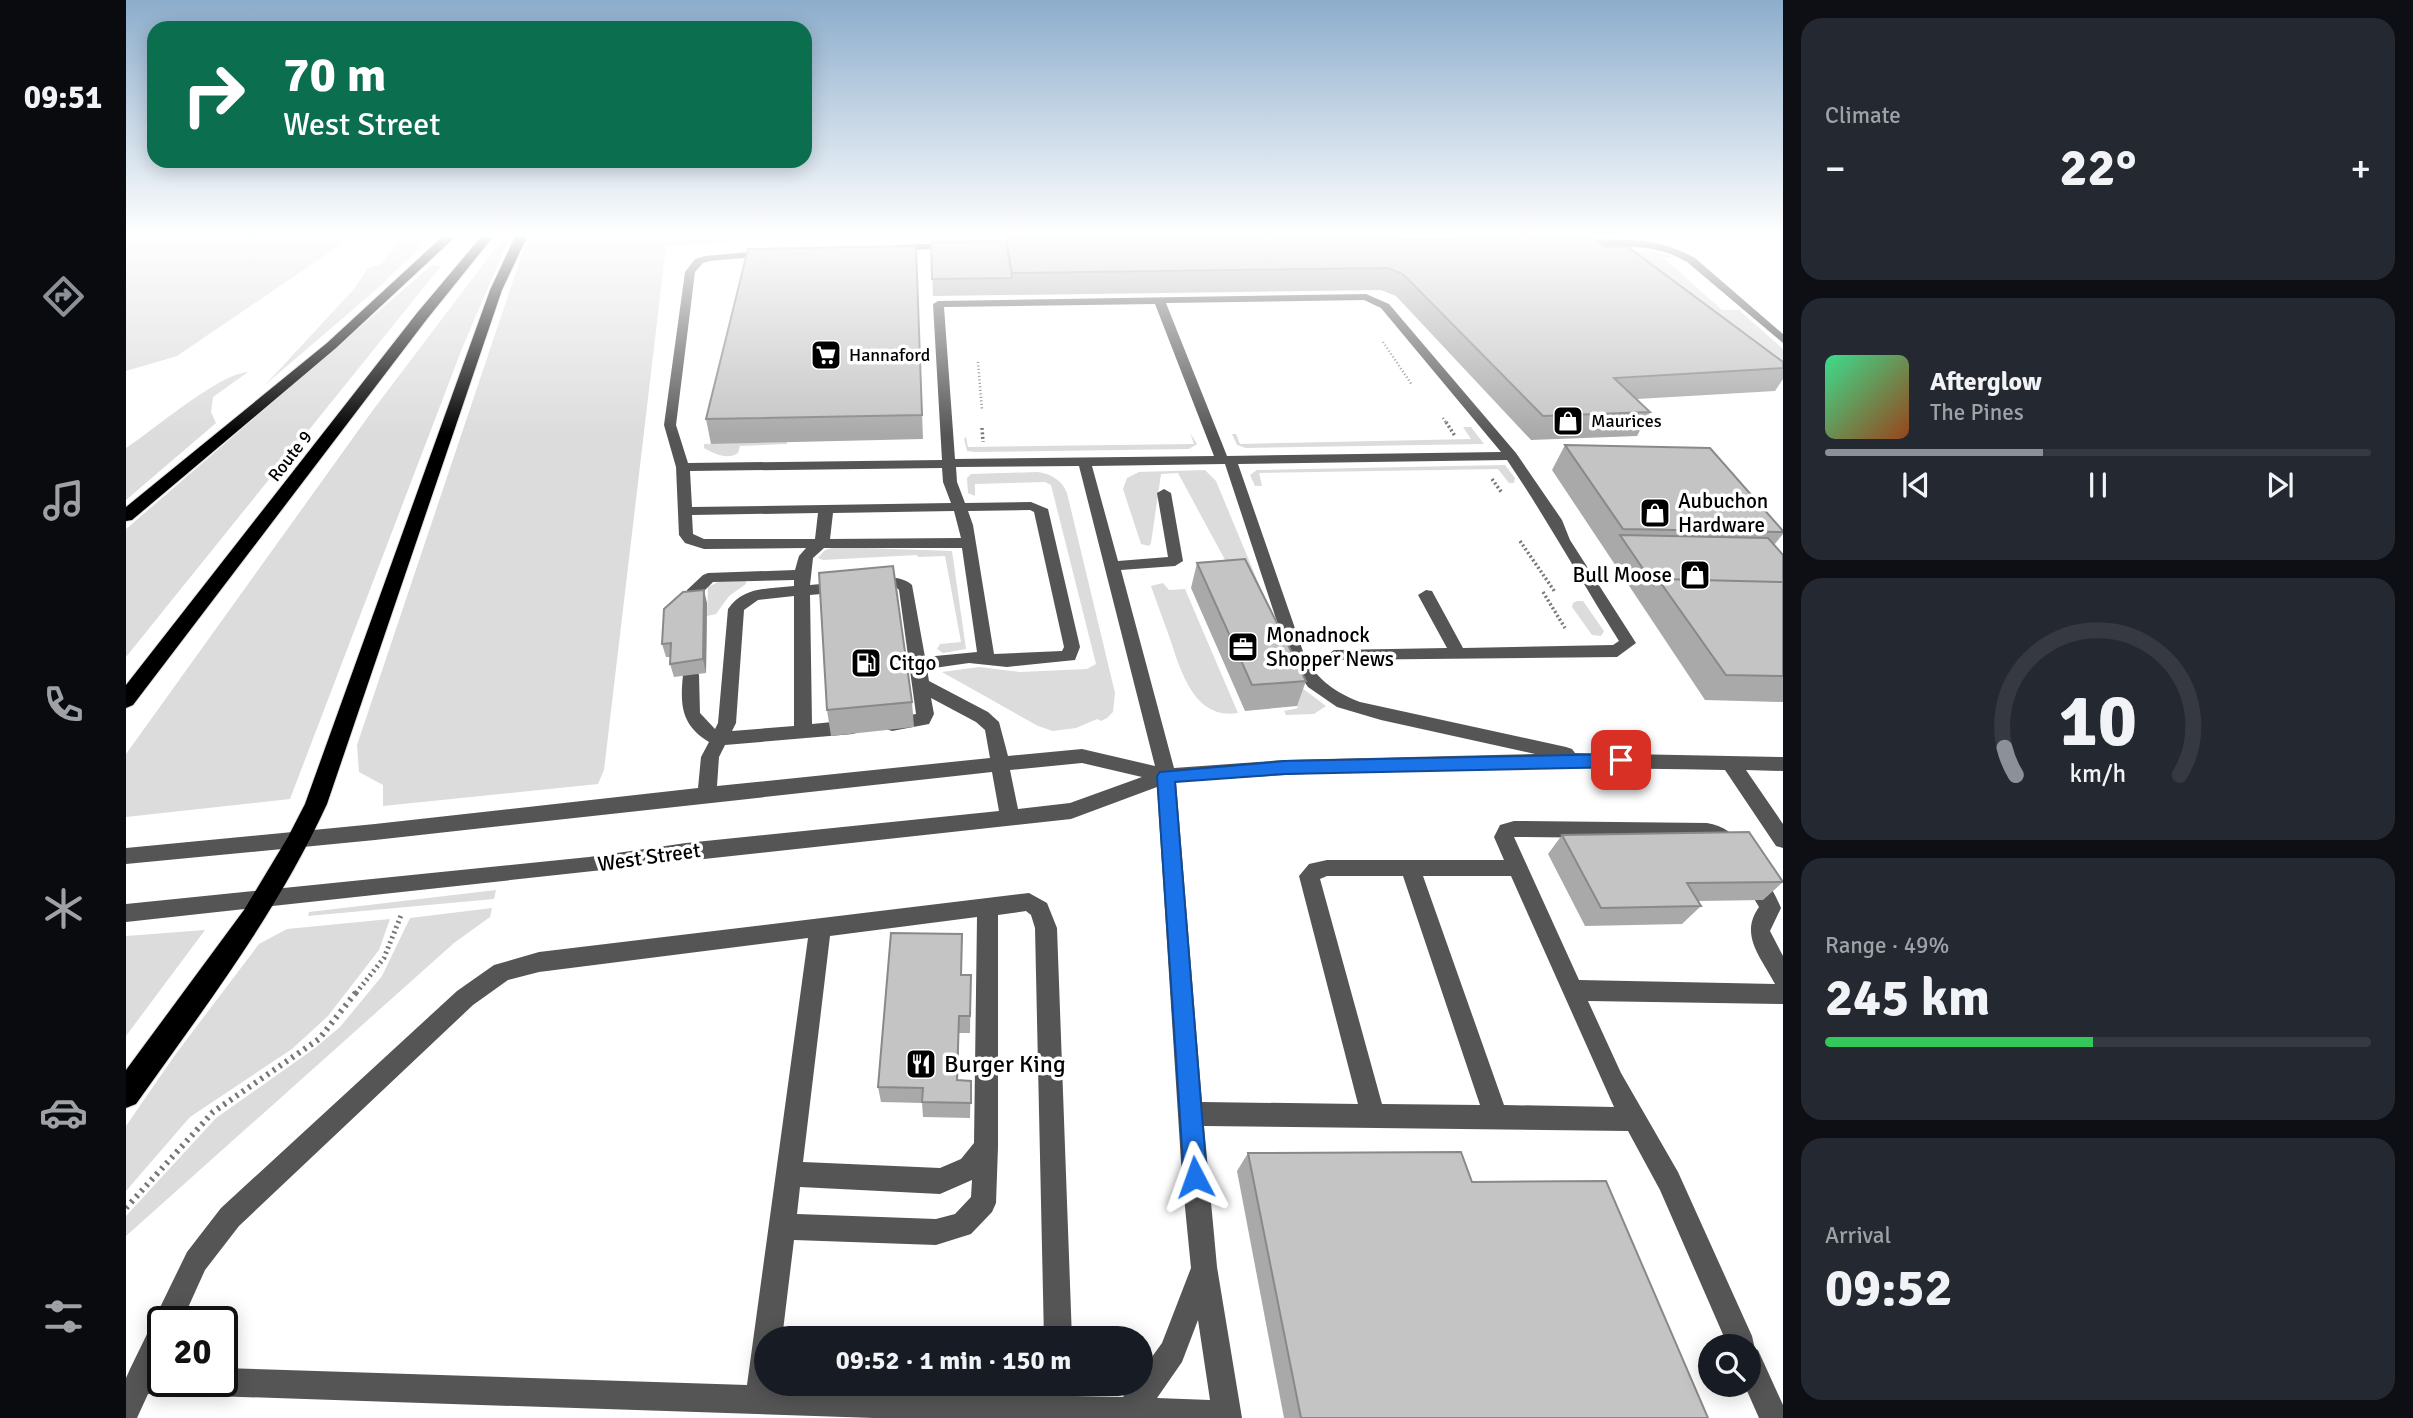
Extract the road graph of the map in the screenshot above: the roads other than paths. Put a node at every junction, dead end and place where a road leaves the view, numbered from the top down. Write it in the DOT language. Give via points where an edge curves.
graph roads {
  1 [pos="379,303"];
  2 [pos="433,303"];
  3 [pos="491,303"];
  4 [pos="686,303"];
  5 [pos="984,303"];
  6 [pos="1160,303"];
  7 [pos="1381,303"];
  8 [pos="1740,303"];
  9 [pos="1783,340"];
  10 [pos="1511,456"];
  11 [pos="1226,459"];
  12 [pos="1084,461"];
  13 [pos="949,463"];
  14 [pos="683,467"];
  15 [pos="1164,493"];
  16 [pos="959,508"];
  17 [pos="826,509"];
  18 [pos="684,511"];
  19 [pos="126,516"];
  20 [pos="822,542"];
  21 [pos="968,543"];
  22 [pos="1113,566"];
  23 [pos="802,583"];
  24 [pos="1426,595"];
  25 [pos="694,604"];
  26 [pos="1458,654"];
  27 [pos="1334,656"];
  28 [pos="986,658"];
  29 [pos="918,664"];
  30 [pos="691,675"];
  31 [pos="920,684"];
  32 [pos="126,701"];
  33 [pos="803,732"];
  34 [pos="719,739"];
  35 [pos="1594,760"];
  36 [pos="1730,762"];
  37 [pos="1001,763"];
  38 [pos="1783,764"];
  39 [pos="1166,776"];
  40 [pos="707,795"];
  41 [pos="1010,817"];
  42 [pos="301,838"];
  43 [pos="1783,840"];
  44 [pos="126,856"];
  45 [pos="1410,868"];
  46 [pos="1517,868"];
  47 [pos="270,896"];
  48 [pos="988,908"];
  49 [pos="126,913"];
  50 [pos="820,928"];
  51 [pos="1783,977"];
  52 [pos="1573,990"];
  53 [pos="1783,994"];
  54 [pos="126,1094"];
  55 [pos="1191,1114"];
  56 [pos="1373,1116"];
  57 [pos="1496,1118"];
  58 [pos="1634,1119"];
  59 [pos="986,1147"];
  60 [pos="788,1174"];
  61 [pos="782,1227"];
  62 [pos="1204,1267"];
  63 [pos="175,1306"];
  64 [pos="770,1326"];
  65 [pos="1058,1326"];
  66 [pos="1737,1334"];
  67 [pos="238,1383"];
  68 [pos="147,1385"];
  69 [pos="1761,1389"];
  70 [pos="760,1396"];
  71 [pos="1060,1396"];
  72 [pos="760,1399"];
  73 [pos="126,1409"];
  74 [pos="1131,1411"];
  75 [pos="1226,1416"];
  76 [pos="1774,1418"];
  1 -- 19 [label="highway"];
  2 -- 32 [label="highway, Route 9"];
  3 -- 42 [label="highway"];
  4 -- 14 [label="street" via="670,425"];
  5 -- 13 [label="street" via="938,304"];
  6 -- 11 [label="street"];
  7 -- 10 [label="street"];
  8 -- 9 [label="street"];
  10 -- 11 [label="street"];
  10 -- 26 [label="street" via="1627,639 1626,647 1617,651"];
  11 -- 12 [label="street"];
  11 -- 35 [label="street" via="1298,661 1309,680 1328,696 1371,712"];
  12 -- 13 [label="street"];
  12 -- 22 [label="street"];
  13 -- 14 [label="street"];
  13 -- 16 [label="street"];
  14 -- 18 [label="street"];
  15 -- 22 [label="street" via="1176,559"];
  16 -- 17 [label="street"];
  16 -- 21 [label="street"];
  16 -- 28 [label="street" via="1041,509 1072,647 1069,656 1062,658"];
  17 -- 18 [label="street"];
  17 -- 20 [label="street"];
  18 -- 20 [label="street" via="686,535 696,542"];
  20 -- 21 [label="street"];
  20 -- 23 [label="street" via="806,556"];
  21 -- 28 [label="street"];
  22 -- 39 [label="street"];
  23 -- 25 [label="street" via="708,578 695,590"];
  23 -- 29 [label="street" via="901,583 907,589"];
  23 -- 33 [label="street"];
  23 -- 34 [label="street" via="755,595 736,609 727,723"];
  24 -- 26 [label="street"];
  26 -- 27 [label="street"];
  28 -- 29 [label="street"];
  29 -- 31 [label="street"];
  30 -- 34 [label="street" via="689,712 698,726"];
  31 -- 33 [label="street" via="923,719"];
  31 -- 37 [label="street" via="988,721"];
  33 -- 34 [label="street"];
  34 -- 40 [label="street" via="710,757"];
  35 -- 36 [label="street, West Street"];
  35 -- 39 [label="street, West Street" via="1285,768"];
  36 -- 38 [label="street, West Street"];
  36 -- 43 [label="street"];
  37 -- 39 [label="street, West Street" via="1082,757"];
  37 -- 40 [label="street, West Street"];
  37 -- 41 [label="street"];
  39 -- 41 [label="street, West Street" via="1071,811"];
  39 -- 55 [label="street"];
  40 -- 42 [label="street, West Street"];
  41 -- 47 [label="street, West Street"];
  42 -- 44 [label="street, West Street"];
  42 -- 47 [label="highway"];
  45 -- 46 [label="street"];
  45 -- 56 [label="street" via="1327,868 1309,876"];
  45 -- 57 [label="street"];
  46 -- 51 [label="street" via="1503,837 1514,829 1717,833 1731,846 1771,908 1762,919 1760,935"];
  46 -- 52 [label="street"];
  47 -- 49 [label="street, West Street"];
  47 -- 54 [label="highway"];
  48 -- 50 [label="street"];
  48 -- 59 [label="street"];
  48 -- 65 [label="street" via="1029,902 1040,909 1046,928"];
  50 -- 60 [label="street"];
  50 -- 63 [label="street" via="539,962 502,972 465,998 230,1217 196,1261"];
  52 -- 53 [label="street"];
  52 -- 58 [label="street"];
  55 -- 56 [label="street"];
  55 -- 62 [label="street"];
  56 -- 57 [label="street"];
  57 -- 58 [label="street"];
  58 -- 66 [label="street" via="1669,1181"];
  59 -- 60 [label="street" via="970,1168 940,1181"];
  59 -- 61 [label="street" via="983,1203 962,1225 936,1232"];
  60 -- 61 [label="street"];
  61 -- 64 [label="street"];
  62 -- 74 [label="street" via="1172,1352"];
  62 -- 75 [label="street"];
  67 -- 72 [label="street"];
  68 -- 73 [label="street"];
  69 -- 76 [label="street"];
  70 -- 72 [label="street"];
  71 -- 72 [label="street"];
  71 -- 74 [label="street"];
  74 -- 75 [label="street"];
}
